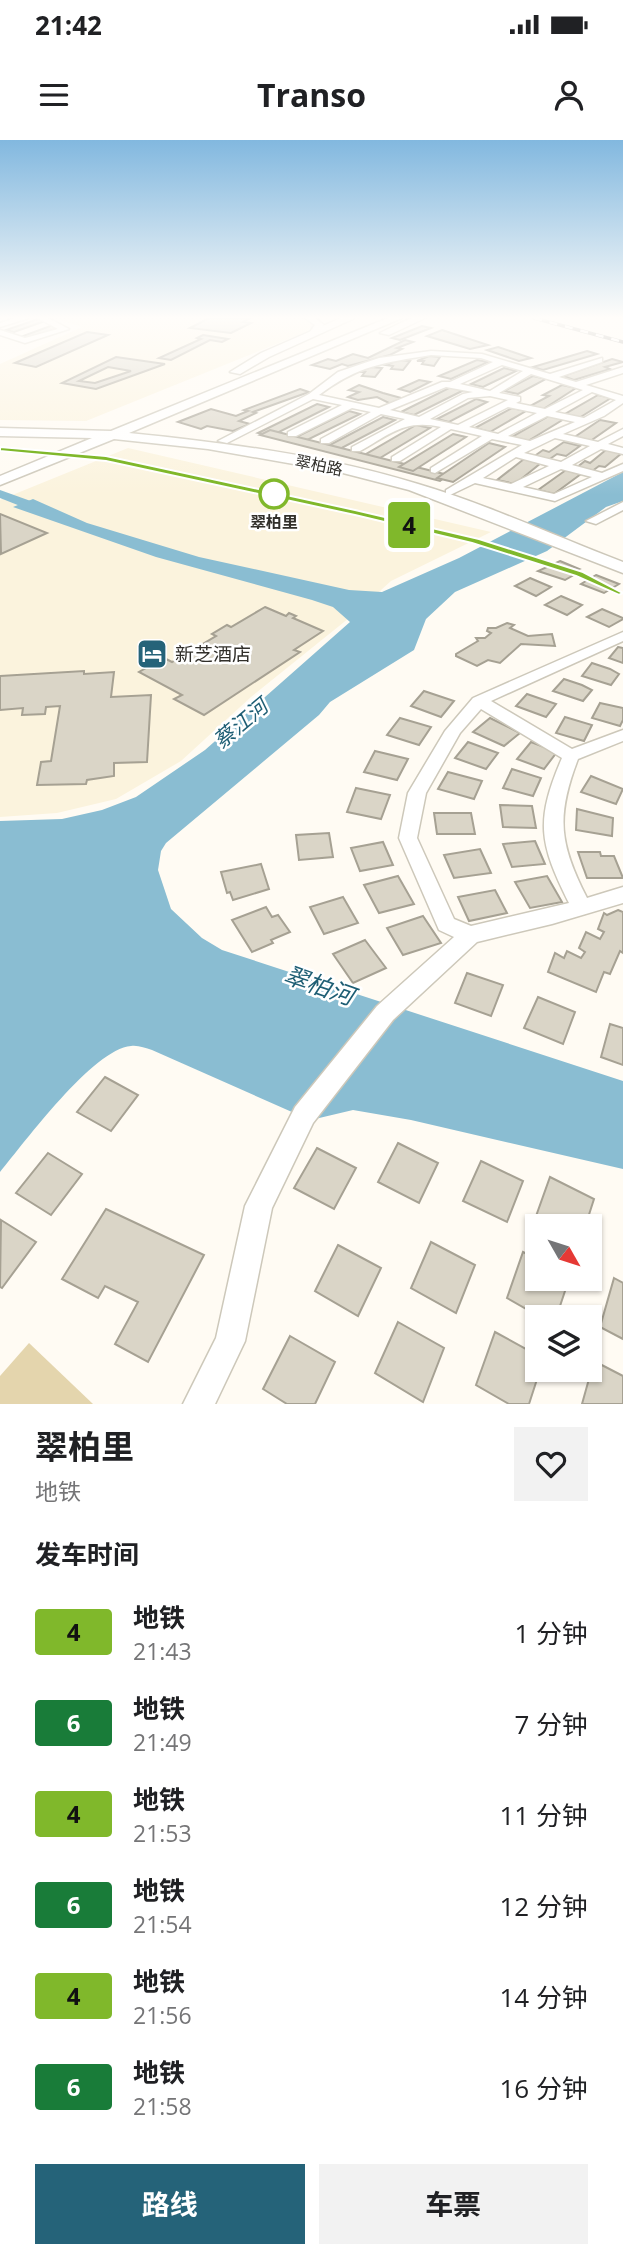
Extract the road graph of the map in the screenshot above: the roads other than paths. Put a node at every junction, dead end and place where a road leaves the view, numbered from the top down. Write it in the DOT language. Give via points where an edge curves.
graph roads {
  1 [pos="227,377"];
  2 [pos="234,377"];
  3 [pos="251,377"];
  4 [pos="336,377"];
  5 [pos="468,377"];
  6 [pos="518,377"];
  7 [pos="555,377"];
  8 [pos="601,377"];
  9 [pos="453,384"];
  10 [pos="579,384"];
  11 [pos="212,386"];
  12 [pos="593,388"];
  13 [pos="623,390"];
  14 [pos="492,393"];
  15 [pos="612,394"];
  16 [pos="312,397"];
  17 [pos="507,404"];
  18 [pos="350,405"];
  19 [pos="380,411"];
  20 [pos="548,413"];
  21 [pos="601,414"];
  22 [pos="616,419"];
  23 [pos="420,420"];
  24 [pos="585,421"];
  25 [pos="455,427"];
  26 [pos="0,430"];
  27 [pos="111,432"];
  28 [pos="623,432"];
  29 [pos="292,433"];
  30 [pos="555,435"];
  31 [pos="495,436"];
  32 [pos="223,441"];
  33 [pos="325,441"];
  34 [pos="531,444"];
  35 [pos="600,447"];
  36 [pos="356,449"];
  37 [pos="623,451"];
  38 [pos="516,454"];
  39 [pos="396,459"];
  40 [pos="564,465"];
  41 [pos="623,467"];
  42 [pos="435,470"];
  43 [pos="602,476"];
  44 [pos="4,477"];
  45 [pos="473,478"];
  46 [pos="514,486"];
  47 [pos="450,492"];
  48 [pos="620,509"];
  49 [pos="508,519"];
  50 [pos="593,521"];
  51 [pos="571,543"];
  52 [pos="623,559"];
  53 [pos="623,568"];
  54 [pos="623,636"];
  55 [pos="479,701"];
  56 [pos="623,735"];
  57 [pos="571,755"];
  58 [pos="623,895"];
  59 [pos="581,907"];
  60 [pos="470,935"];
  61 [pos="199,1404"];
  1 -- 11 [label="main road"];
  2 -- 11 [label="main road"];
  3 -- 27 [label="main road"];
  4 -- 16 [label="street"];
  5 -- 9 [label="street"];
  6 -- 14 [label="street"];
  7 -- 10 [label="street"];
  8 -- 10 [label="street"];
  9 -- 14 [label="street"];
  9 -- 19 [label="street"];
  10 -- 12 [label="street"];
  11 -- 27 [label="main road"];
  12 -- 15 [label="street"];
  12 -- 20 [label="street"];
  13 -- 15 [label="street"];
  14 -- 17 [label="street" via="517,399"];
  14 -- 23 [label="street" via="466,396"];
  15 -- 21 [label="street" via="623,399"];
  16 -- 18 [label="street"];
  16 -- 32 [label="street"];
  17 -- 20 [label="street"];
  17 -- 25 [label="street"];
  18 -- 19 [label="street"];
  18 -- 29 [label="street"];
  19 -- 23 [label="street"];
  19 -- 33 [label="street"];
  20 -- 24 [label="street"];
  20 -- 31 [label="street"];
  21 -- 22 [label="street"];
  21 -- 24 [label="street"];
  23 -- 25 [label="street"];
  23 -- 36 [label="street" via="406,422"];
  24 -- 30 [label="street"];
  25 -- 31 [label="street"];
  25 -- 39 [label="street"];
  26 -- 27 [label="main road, 翠柏路"];
  27 -- 32 [label="main road, 翠柏路"];
  27 -- 44 [label="main road"];
  27 -- 44 [label="main road"];
  27 -- 49 [label="main road, 翠柏路" via="340,468"];
  28 -- 35 [label="street"];
  30 -- 34 [label="street"];
  30 -- 35 [label="street"];
  31 -- 34 [label="street"];
  31 -- 42 [label="street"];
  32 -- 47 [label="main road, 翠柏路" via="358,465"];
  34 -- 38 [label="street"];
  35 -- 37 [label="street"];
  35 -- 40 [label="street"];
  38 -- 40 [label="street"];
  38 -- 45 [label="street"];
  40 -- 43 [label="street"];
  40 -- 46 [label="street"];
  41 -- 43 [label="street"];
  43 -- 46 [label="street" via="555,498"];
  45 -- 46 [label="street"];
  45 -- 47 [label="street"];
  47 -- 49 [label="main road, 翠柏路"];
  48 -- 50 [label="street"];
  49 -- 51 [label="main road, 翠柏路"];
  51 -- 52 [label="main road, 翠柏路"];
  51 -- 53 [label="main road, 翠柏路"];
  54 -- 55 [label="street"];
  55 -- 57 [label="street"];
  55 -- 60 [label="street" via="453,731 417,793 408,838 446,924"];
  56 -- 57 [label="street"];
  57 -- 59 [label="street" via="554,794 551,833 563,872"];
  58 -- 59 [label="street"];
  59 -- 60 [label="street"];
  60 -- 61 [label="street" via="379,1021 304,1115 259,1206 230,1341"];
}
